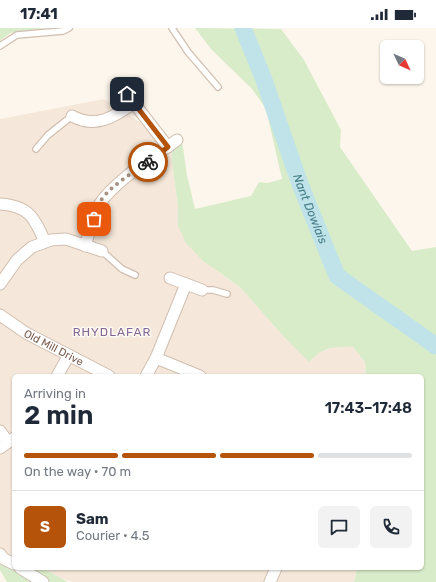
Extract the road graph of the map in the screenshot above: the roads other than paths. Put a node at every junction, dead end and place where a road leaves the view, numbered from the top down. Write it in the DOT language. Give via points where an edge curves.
graph roads {
  1 [pos="69,28"];
  2 [pos="172,28"];
  3 [pos="0,46"];
  4 [pos="218,87"];
  5 [pos="127,94"];
  6 [pos="134,103"];
  7 [pos="72,116"];
  8 [pos="178,140"];
  9 [pos="168,147"];
  10 [pos="36,149"];
  11 [pos="0,204"];
  12 [pos="45,242"];
  13 [pos="85,246"];
  14 [pos="102,251"];
  15 [pos="135,275"];
  16 [pos="170,278"];
  17 [pos="0,284"];
  18 [pos="186,284"];
  19 [pos="202,290"];
  20 [pos="227,294"];
  21 [pos="0,315"];
  22 [pos="69,355"];
  23 [pos="156,358"];
  24 [pos="58,374"];
  25 [pos="105,374"];
  26 [pos="147,374"];
  27 [pos="195,374"];
  28 [pos="0,431"];
  29 [pos="7,443"];
  30 [pos="0,554"];
  31 [pos="12,563"];
  32 [pos="23,570"];
  33 [pos="275,570"];
  34 [pos="44,582"];
  35 [pos="270,582"];
  1 -- 3 [label="lane" via="63,31 17,35"];
  2 -- 4 [label="lane" via="188,52"];
  5 -- 6 [label="street"];
  6 -- 7 [label="street" via="105,121 82,121"];
  6 -- 9 [label="street"];
  7 -- 10 [label="lane" via="48,135"];
  8 -- 9 [label="street"];
  9 -- 13 [label="street" via="105,196 98,206"];
  11 -- 12 [label="street" via="14,205 27,212 38,226"];
  12 -- 13 [label="street" via="66,239"];
  12 -- 17 [label="street" via="32,247 17,260"];
  13 -- 14 [label="street"];
  14 -- 15 [label="lane" via="122,270"];
  16 -- 18 [label="street"];
  18 -- 19 [label="street"];
  18 -- 23 [label="street"];
  19 -- 20 [label="lane"];
  21 -- 22 [label="street, Old Mill Drive"];
  22 -- 24 [label="street"];
  22 -- 25 [label="street, Old Mill Drive"];
  23 -- 26 [label="street"];
  23 -- 27 [label="street"];
  28 -- 29 [label="street"];
  30 -- 31 [label="street"];
  32 -- 34 [label="street"];
  33 -- 35 [label="street"];
}
